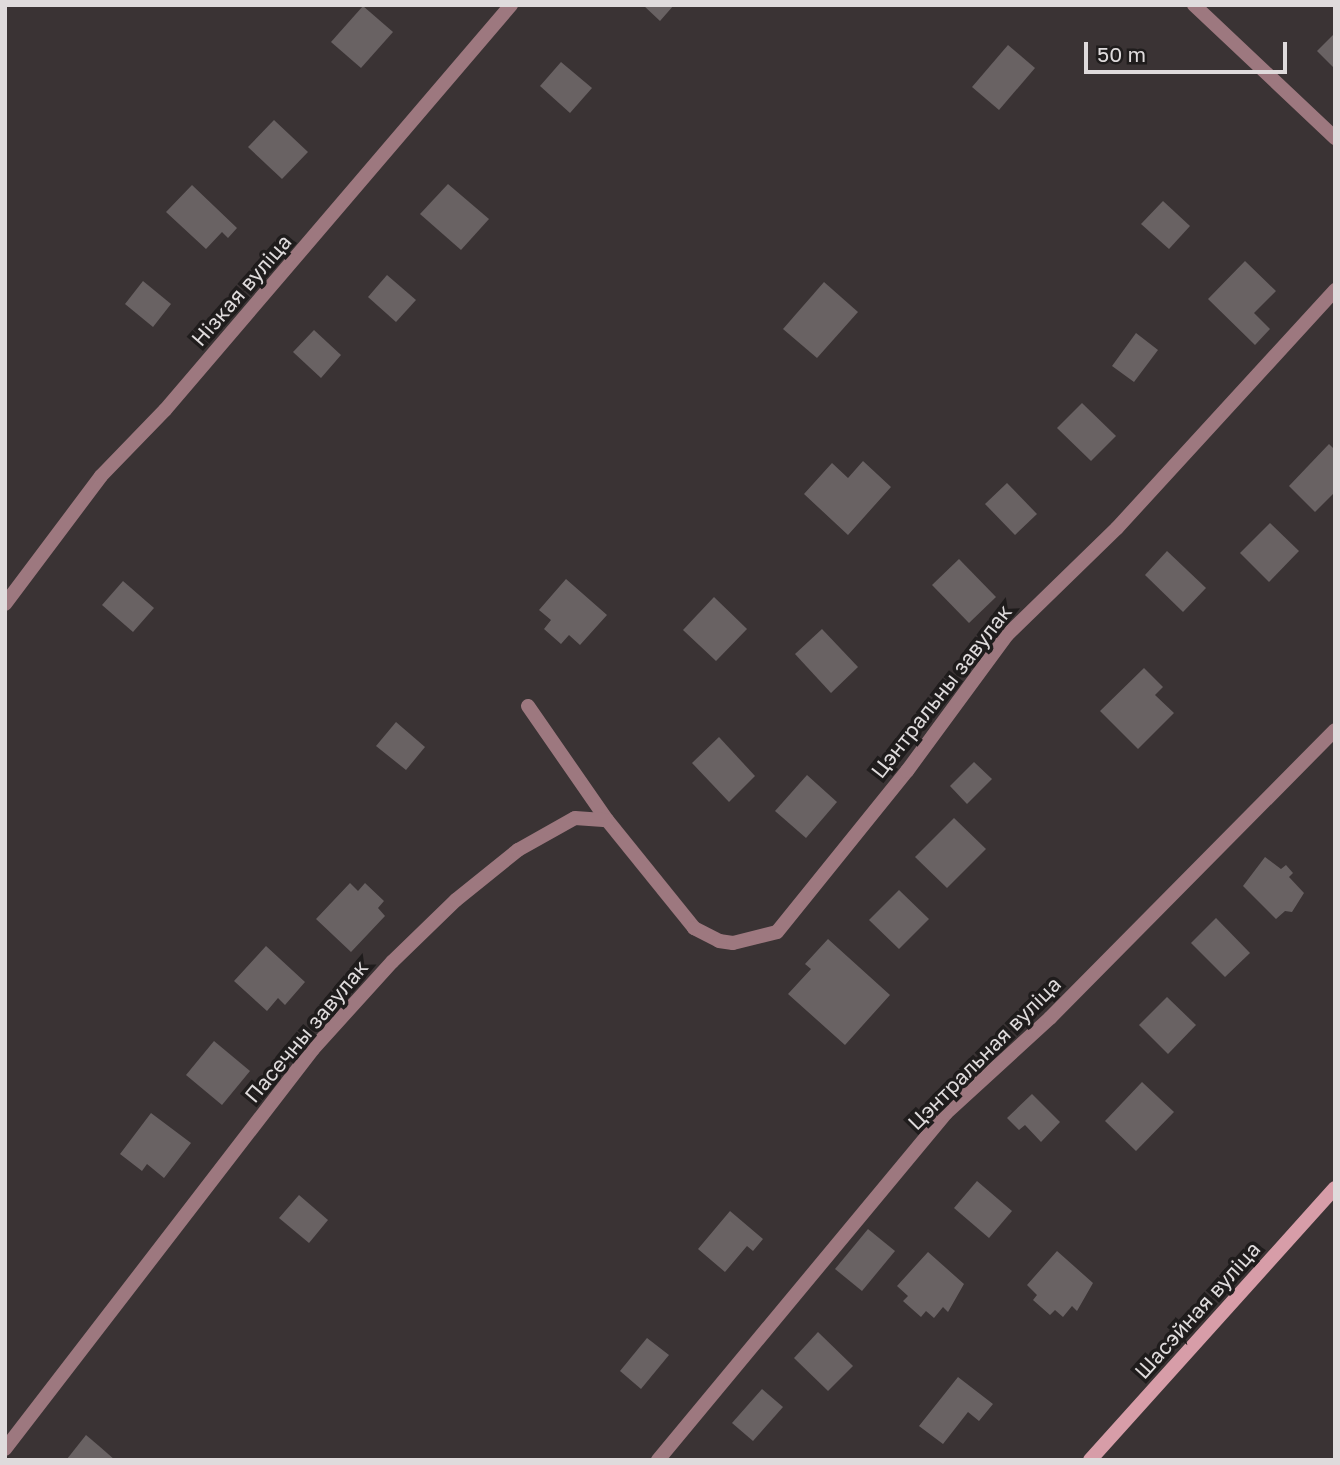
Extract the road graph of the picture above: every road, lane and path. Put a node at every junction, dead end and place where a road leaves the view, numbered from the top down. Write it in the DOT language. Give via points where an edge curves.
graph roads {
  1 [pos="512,5"];
  2 [pos="1194,5"];
  3 [pos="1335,138"];
  4 [pos="1335,290"];
  5 [pos="5,604"];
  6 [pos="528,706"];
  7 [pos="1335,730"];
  8 [pos="607,820"];
  9 [pos="1335,1188"];
  10 [pos="5,1449"];
  11 [pos="658,1460"];
  12 [pos="1090,1460"];
  1 -- 5 [label="street, Нізкая вуліца" via="165,410 101,476"];
  2 -- 3 [label="street"];
  4 -- 8 [label="street, Цэнтральны завулак" via="1117,528 1007,635 785,927 744,942 705,936 667,900"];
  6 -- 8 [label="street"];
  7 -- 11 [label="street, Цэнтральная вуліца" via="1050,1018 946,1114"];
  8 -- 10 [label="street, Пасечны завулак" via="575,818 519,850 463,894 392,962 313,1049"];
  9 -- 12 [label="main road, Шасэйная вуліца"];
}
